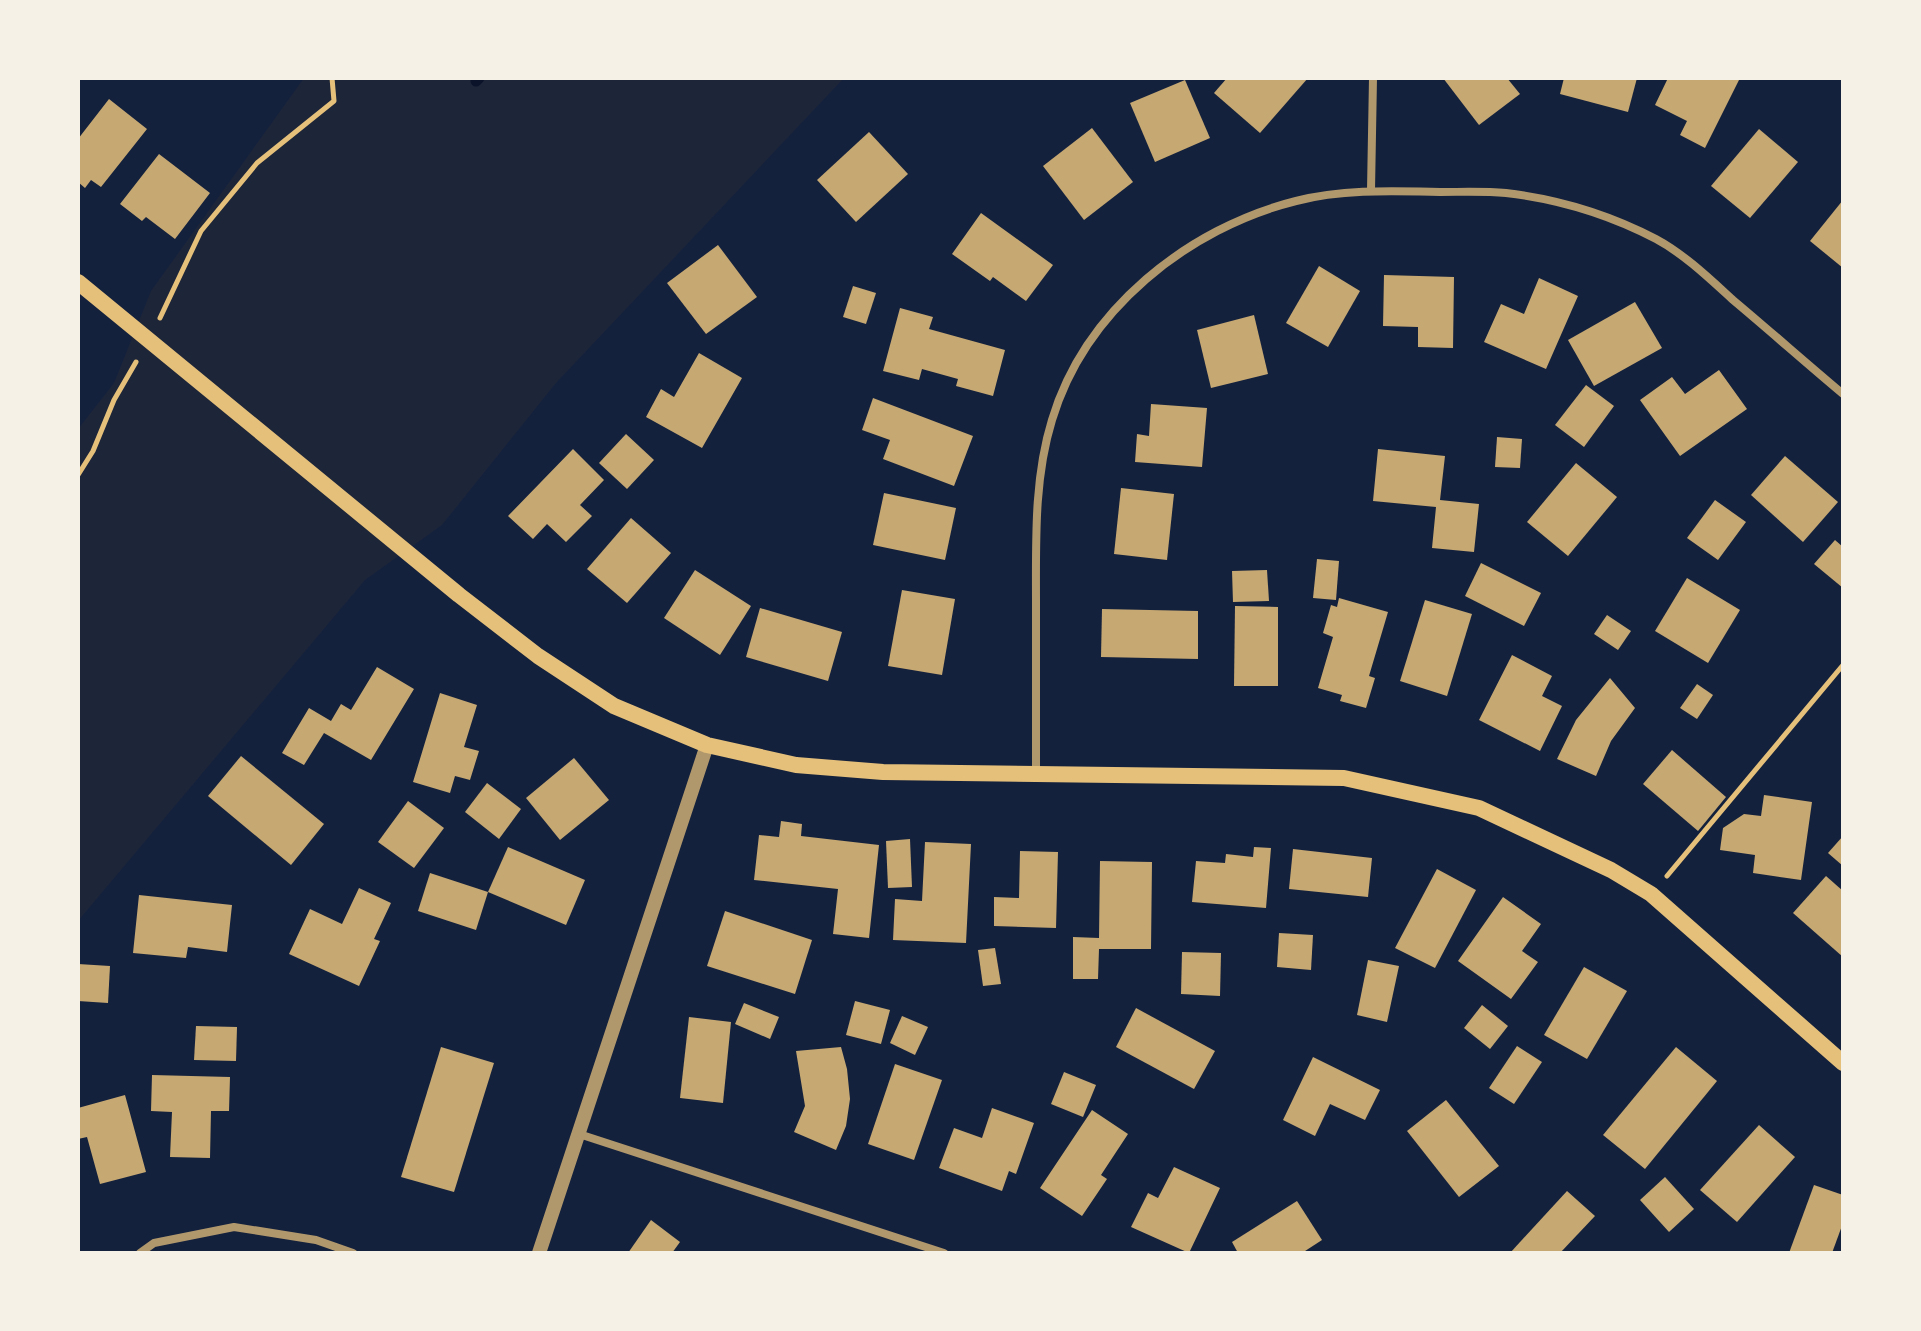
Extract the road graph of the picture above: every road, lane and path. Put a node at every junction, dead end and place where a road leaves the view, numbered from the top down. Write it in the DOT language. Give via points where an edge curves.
graph roads {
  1 [pos="332,78"];
  2 [pos="1373,78"];
  3 [pos="1371,190"];
  4 [pos="78,282"];
  5 [pos="149,340"];
  6 [pos="1843,394"];
  7 [pos="78,475"];
  8 [pos="1843,665"];
  9 [pos="707,745"];
  10 [pos="1036,773"];
  11 [pos="1651,894"];
  12 [pos="1843,1063"];
  13 [pos="579,1134"];
  14 [pos="140,1253"];
  15 [pos="353,1253"];
  16 [pos="539,1253"];
  17 [pos="944,1253"];
  1 -- 5 [label="path" via="334,101 257,163 201,231"];
  2 -- 3 [label="street"];
  3 -- 6 [label="street" via="1506,193 1615,220 1659,241 1708,278"];
  3 -- 10 [label="street" via="1298,200 1240,218 1185,249 1134,289 1074,368 1053,417 1038,492"];
  4 -- 5 [label="main road"];
  5 -- 7 [label="path"];
  5 -- 9 [label="main road" via="538,656 614,706"];
  8 -- 11 [label="path"];
  9 -- 10 [label="main road" via="796,765 883,772"];
  9 -- 13 [label="street"];
  10 -- 11 [label="main road" via="1344,778 1479,808"];
  11 -- 12 [label="main road"];
  13 -- 16 [label="street"];
  13 -- 17 [label="street"];
  14 -- 15 [label="street" via="154,1243 234,1227 316,1240"];
}
